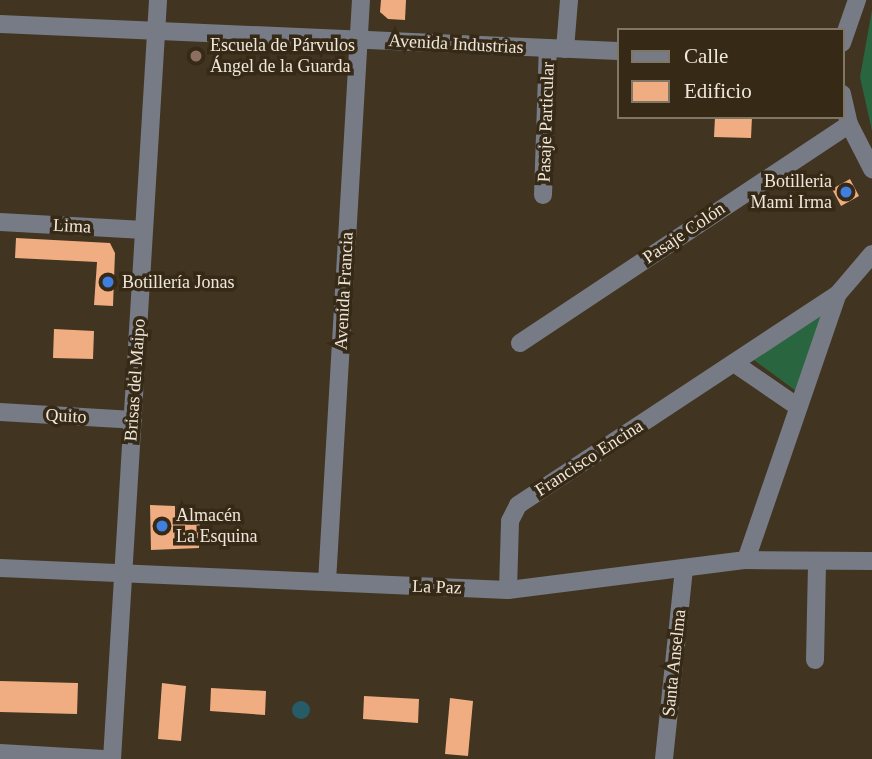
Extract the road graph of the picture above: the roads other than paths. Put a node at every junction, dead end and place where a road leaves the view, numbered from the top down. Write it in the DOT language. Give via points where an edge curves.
graph roads {
  1 [pos="158,0"];
  2 [pos="361,0"];
  3 [pos="569,0"];
  4 [pos="857,0"];
  5 [pos="0,24"];
  6 [pos="156,31"];
  7 [pos="844,37"];
  8 [pos="359,40"];
  9 [pos="557,49"];
  10 [pos="616,51"];
  11 [pos="844,103"];
  12 [pos="849,124"];
  13 [pos="872,169"];
  14 [pos="543,195"];
  15 [pos="0,222"];
  16 [pos="144,230"];
  17 [pos="872,254"];
  18 [pos="837,295"];
  19 [pos="520,343"];
  20 [pos="734,363"];
  21 [pos="797,407"];
  22 [pos="0,412"];
  23 [pos="132,420"];
  24 [pos="746,560"];
  25 [pos="817,561"];
  26 [pos="872,561"];
  27 [pos="0,568"];
  28 [pos="684,568"];
  29 [pos="123,574"];
  30 [pos="327,582"];
  31 [pos="508,590"];
  32 [pos="815,660"];
  33 [pos="0,753"];
  34 [pos="104,759"];
  35 [pos="112,759"];
  36 [pos="664,759"];
  1 -- 6 [label="street, Brisas del Maipo"];
  2 -- 8 [label="street, Avenida Francia"];
  3 -- 9 [label="street, Pasaje Particular"];
  4 -- 7 [label="street"];
  5 -- 6 [label="street, Avenida Industrias"];
  6 -- 8 [label="street, Avenida Industrias"];
  6 -- 16 [label="street, Brisas del Maipo"];
  8 -- 9 [label="street, Avenida Industrias"];
  8 -- 30 [label="street, Avenida Francia"];
  9 -- 10 [label="street, Avenida Industrias"];
  9 -- 14 [label="street, Pasaje Particular"];
  11 -- 12 [label="street"];
  12 -- 13 [label="street"];
  12 -- 19 [label="street, Pasaje Colón"];
  15 -- 16 [label="street, Lima"];
  16 -- 23 [label="street, Brisas del Maipo"];
  17 -- 18 [label="street, Francisco Encina"];
  18 -- 20 [label="street, Francisco Encina"];
  18 -- 21 [label="street, Francisco Encina"];
  20 -- 21 [label="street"];
  20 -- 31 [label="street, Francisco Encina" via="518,505 510,522"];
  21 -- 24 [label="street, Francisco Encina"];
  22 -- 23 [label="street, Quito"];
  23 -- 29 [label="street, Brisas del Maipo"];
  24 -- 25 [label="street, La Paz"];
  24 -- 28 [label="street, La Paz"];
  25 -- 26 [label="street, La Paz"];
  25 -- 32 [label="street"];
  27 -- 29 [label="street, La Paz"];
  28 -- 31 [label="street, La Paz"];
  28 -- 36 [label="street, Santa Anselma"];
  29 -- 30 [label="street, La Paz"];
  29 -- 35 [label="street, Brisas del Maipo"];
  30 -- 31 [label="street, La Paz"];
  33 -- 34 [label="street"];
}
